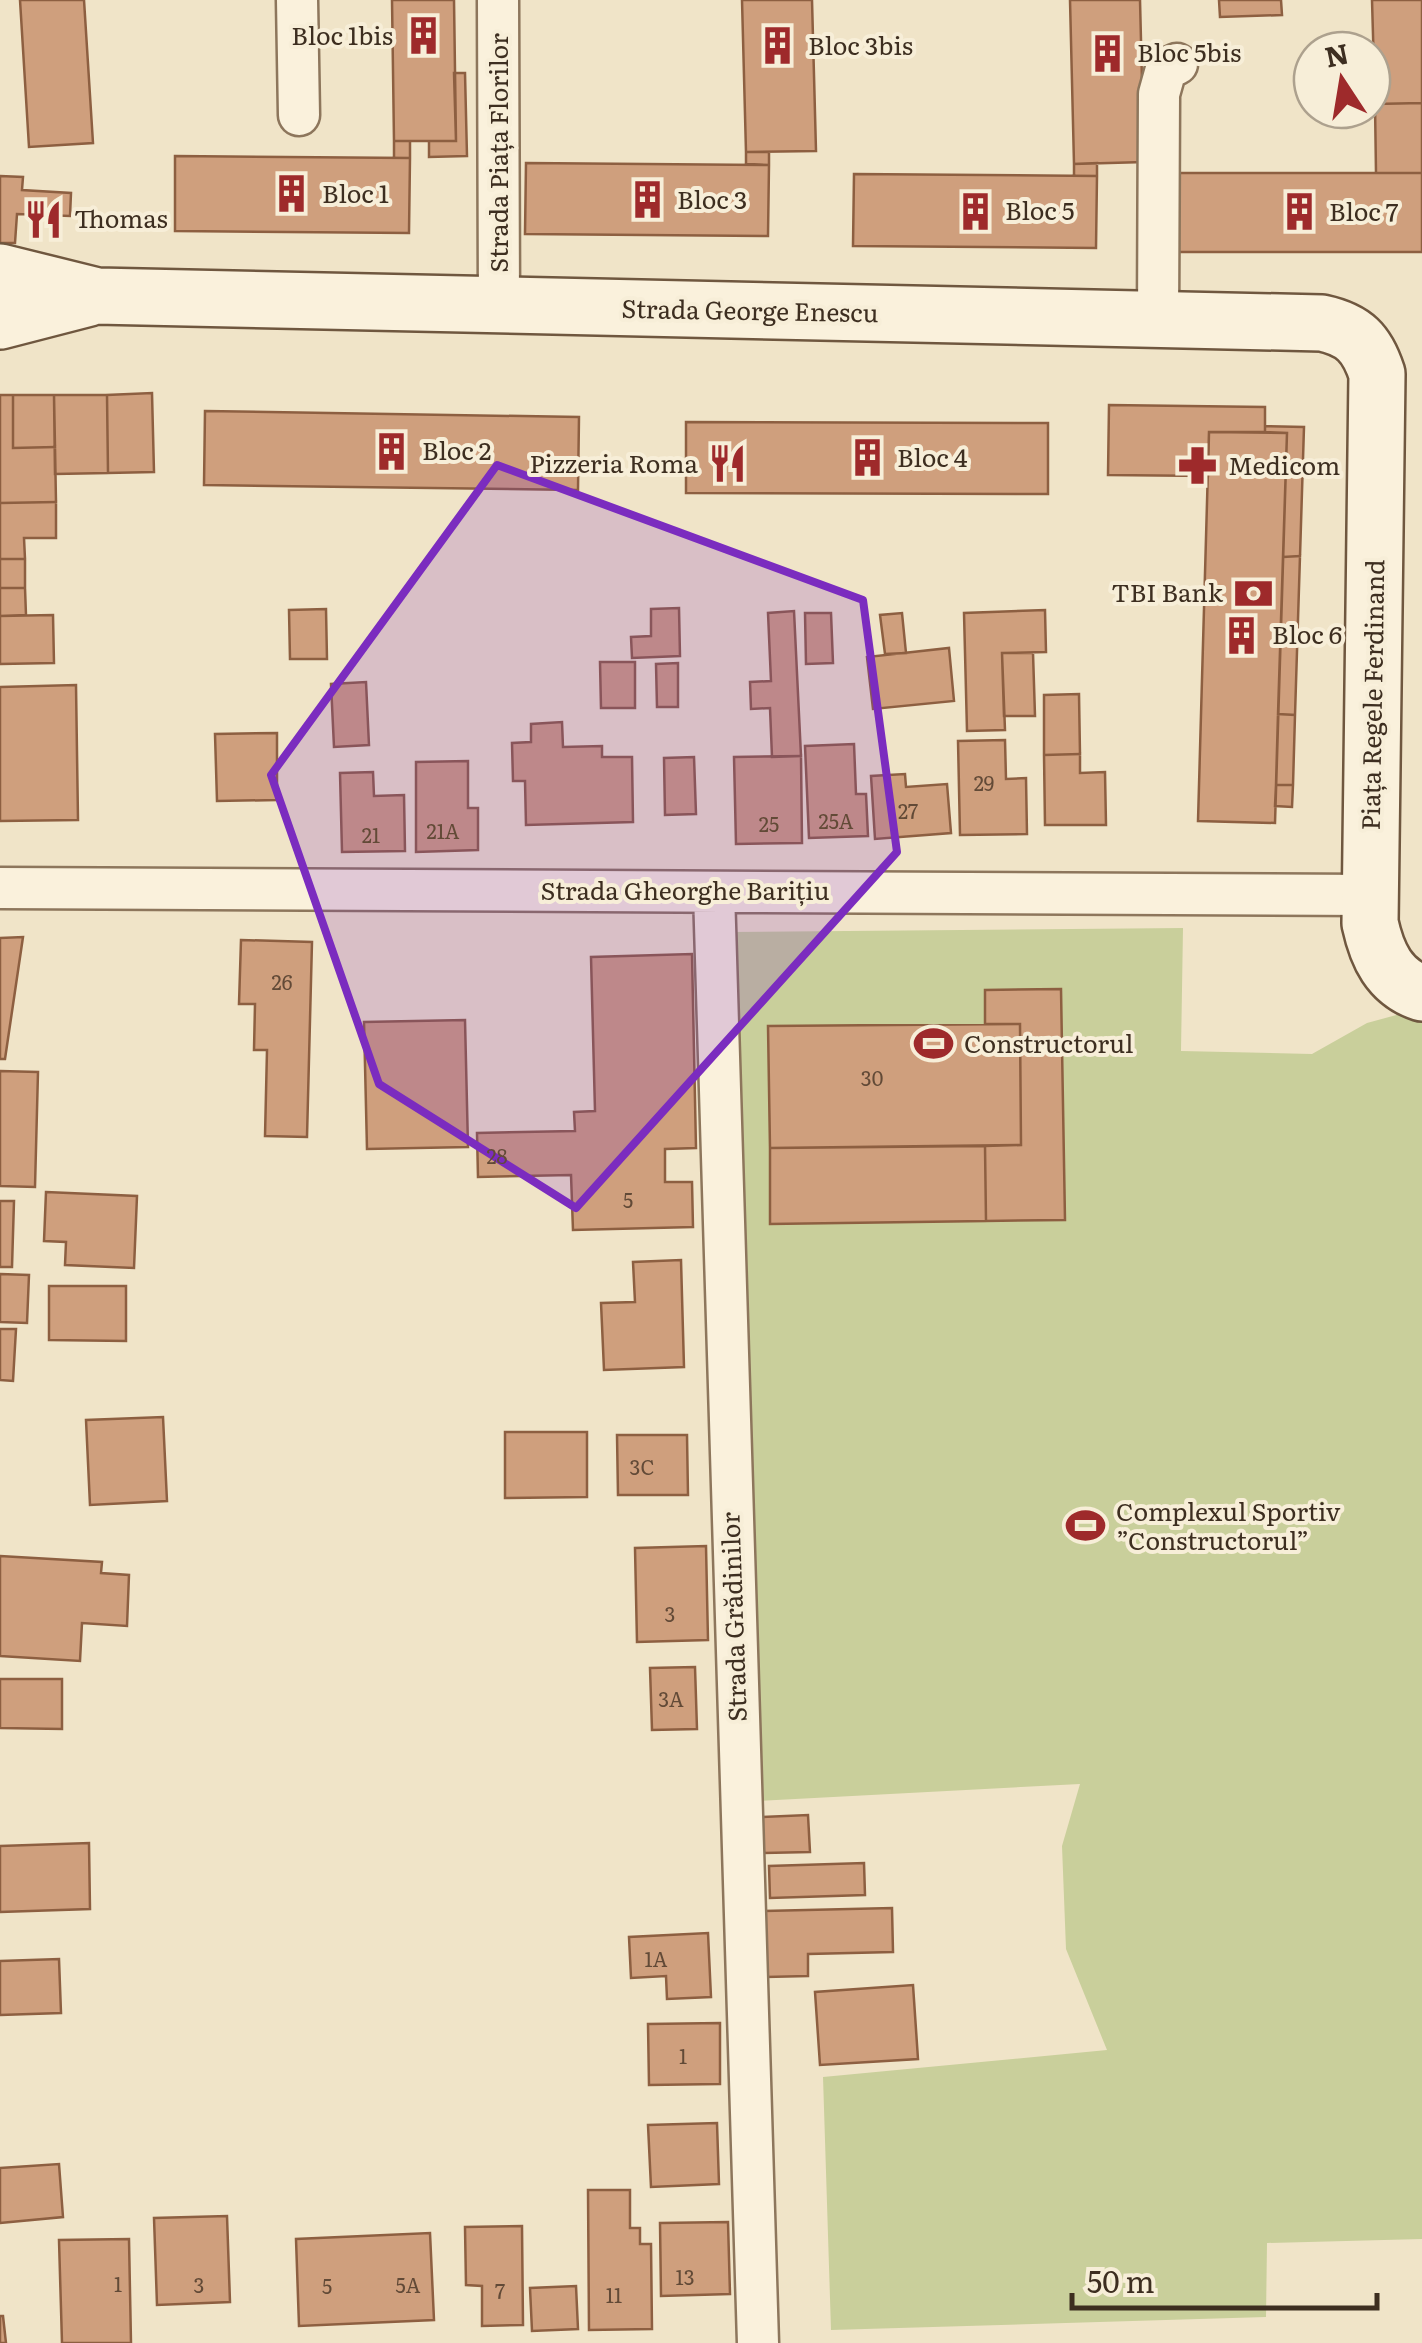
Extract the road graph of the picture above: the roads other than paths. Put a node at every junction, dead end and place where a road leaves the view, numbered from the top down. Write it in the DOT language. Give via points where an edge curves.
graph roads {
  1 [pos="297,0"];
  2 [pos="498,0"];
  3 [pos="1177,64"];
  4 [pos="298,115"];
  5 [pos="0,272"];
  6 [pos="97,296"];
  7 [pos="499,305"];
  8 [pos="0,321"];
  9 [pos="1158,321"];
  10 [pos="1377,374"];
  11 [pos="0,888"];
  12 [pos="714,892"];
  13 [pos="1370,896"];
  14 [pos="1422,993"];
  15 [pos="758,2343"];
  1 -- 4 [label="street"];
  2 -- 7 [label="street, Strada Piața Florilor"];
  3 -- 9 [label="street" via="1166,69 1159,94"];
  5 -- 6 [label="street, Strada George Enescu"];
  6 -- 7 [label="street, Strada George Enescu"];
  6 -- 8 [label="street, Strada George Enescu"];
  7 -- 9 [label="street, Strada George Enescu"];
  9 -- 10 [label="street, Strada George Enescu" via="1346,329 1363,342"];
  10 -- 13 [label="street, Piața Regele Ferdinand"];
  11 -- 12 [label="street, Strada Gheorghe Barițiu"];
  12 -- 13 [label="street, Strada Gheorghe Barițiu"];
  12 -- 15 [label="street, Strada Grădinilor"];
  13 -- 14 [label="street, Piața Regele Ferdinand" via="1376,952 1389,972"];
}
